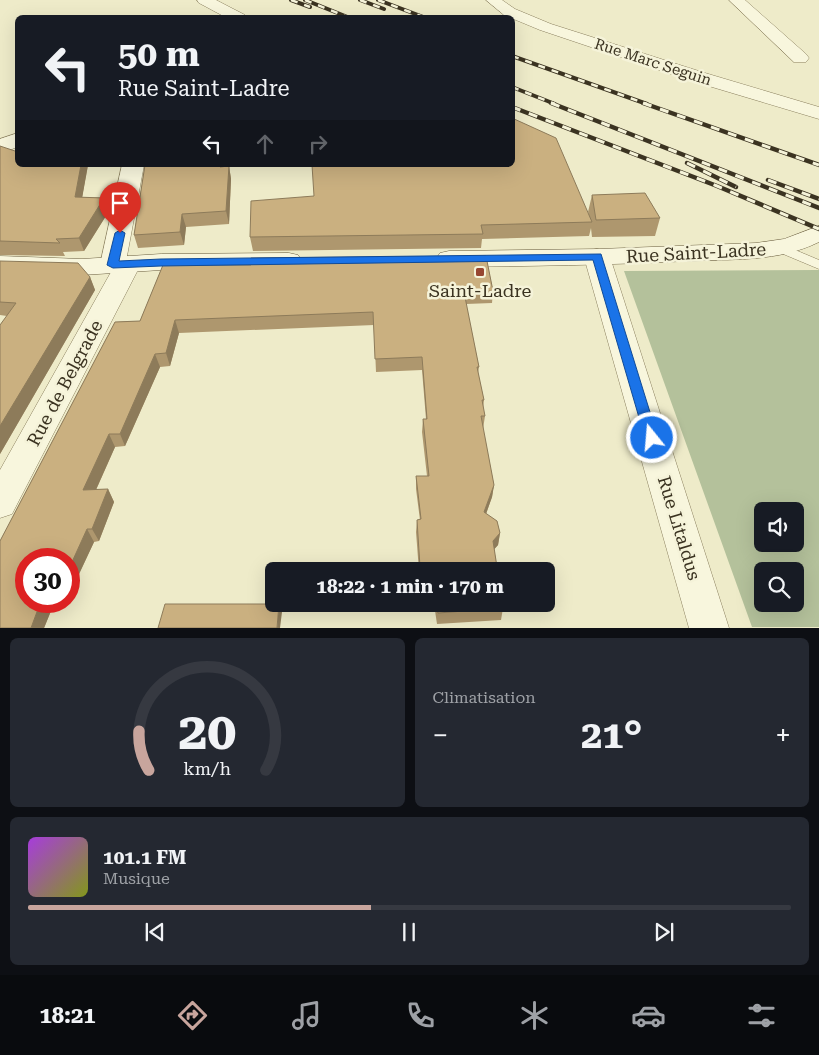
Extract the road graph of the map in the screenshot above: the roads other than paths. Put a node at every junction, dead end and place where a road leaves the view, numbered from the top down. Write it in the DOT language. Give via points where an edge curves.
graph roads {
  1 [pos="204,0"];
  2 [pos="493,0"];
  3 [pos="736,0"];
  4 [pos="234,15"];
  5 [pos="800,58"];
  6 [pos="819,113"];
  7 [pos="15,140"];
  8 [pos="0,146"];
  9 [pos="132,167"];
  10 [pos="814,236"];
  11 [pos="782,248"];
  12 [pos="597,257"];
  13 [pos="423,259"];
  14 [pos="309,261"];
  15 [pos="0,264"];
  16 [pos="121,265"];
  17 [pos="819,265"];
  18 [pos="0,502"];
  19 [pos="709,628"];
  1 -- 4 [label="street"];
  2 -- 6 [label="street, Rue Marc Seguin" via="506,10 551,28 718,84"];
  3 -- 5 [label="street"];
  7 -- 8 [label="street"];
  9 -- 16 [label="street, Rue de Belgrade"];
  10 -- 11 [label="street, Rue Saint-Ladre"];
  11 -- 12 [label="street, Rue Saint-Ladre"];
  11 -- 17 [label="lane"];
  12 -- 13 [label="street, Rue Saint-Ladre"];
  12 -- 19 [label="street, Rue Litaldus"];
  14 -- 16 [label="street"];
  15 -- 16 [label="street"];
  16 -- 18 [label="street, Rue de Belgrade"];
}
